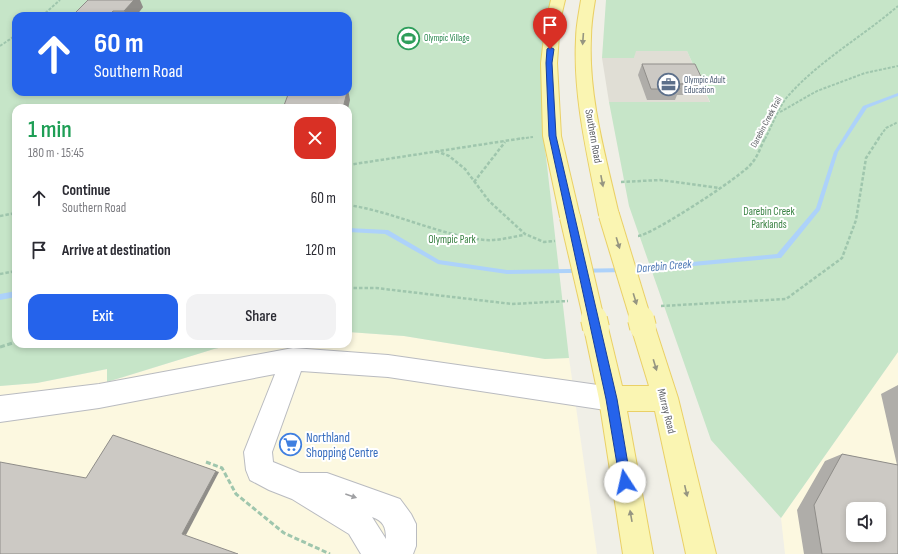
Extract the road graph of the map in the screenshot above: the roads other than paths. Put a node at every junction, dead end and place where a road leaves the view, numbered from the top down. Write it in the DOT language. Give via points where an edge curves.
graph roads {
  1 [pos="558,0"];
  2 [pos="588,0"];
  3 [pos="626,270"];
  4 [pos="293,359"];
  5 [pos="664,398"];
  6 [pos="612,399"];
  7 [pos="0,409"];
  8 [pos="300,487"];
  9 [pos="377,554"];
  10 [pos="398,554"];
  11 [pos="638,554"];
  12 [pos="701,554"];
  1 -- 6 [label="main road, bridge" via="549,63 552,136"];
  2 -- 3 [label="main road, Southern Road, one-way, bridge" via="582,41 592,129 609,215"];
  3 -- 5 [label="main road, Murray Road, one-way, bridge"];
  4 -- 6 [label="lane" via="388,366"];
  4 -- 7 [label="lane" via="100,396"];
  4 -- 8 [label="lane" via="258,452 260,470"];
  5 -- 6 [label="main road"];
  5 -- 12 [label="main road, Murray Road, one-way"];
  11 -- 6 [label="main road, one-way"];
  8 -- 9 [label="lane" via="359,524"];
  8 -- 10 [label="lane, one-way" via="327,487 390,509 401,524 401,546"];
}
